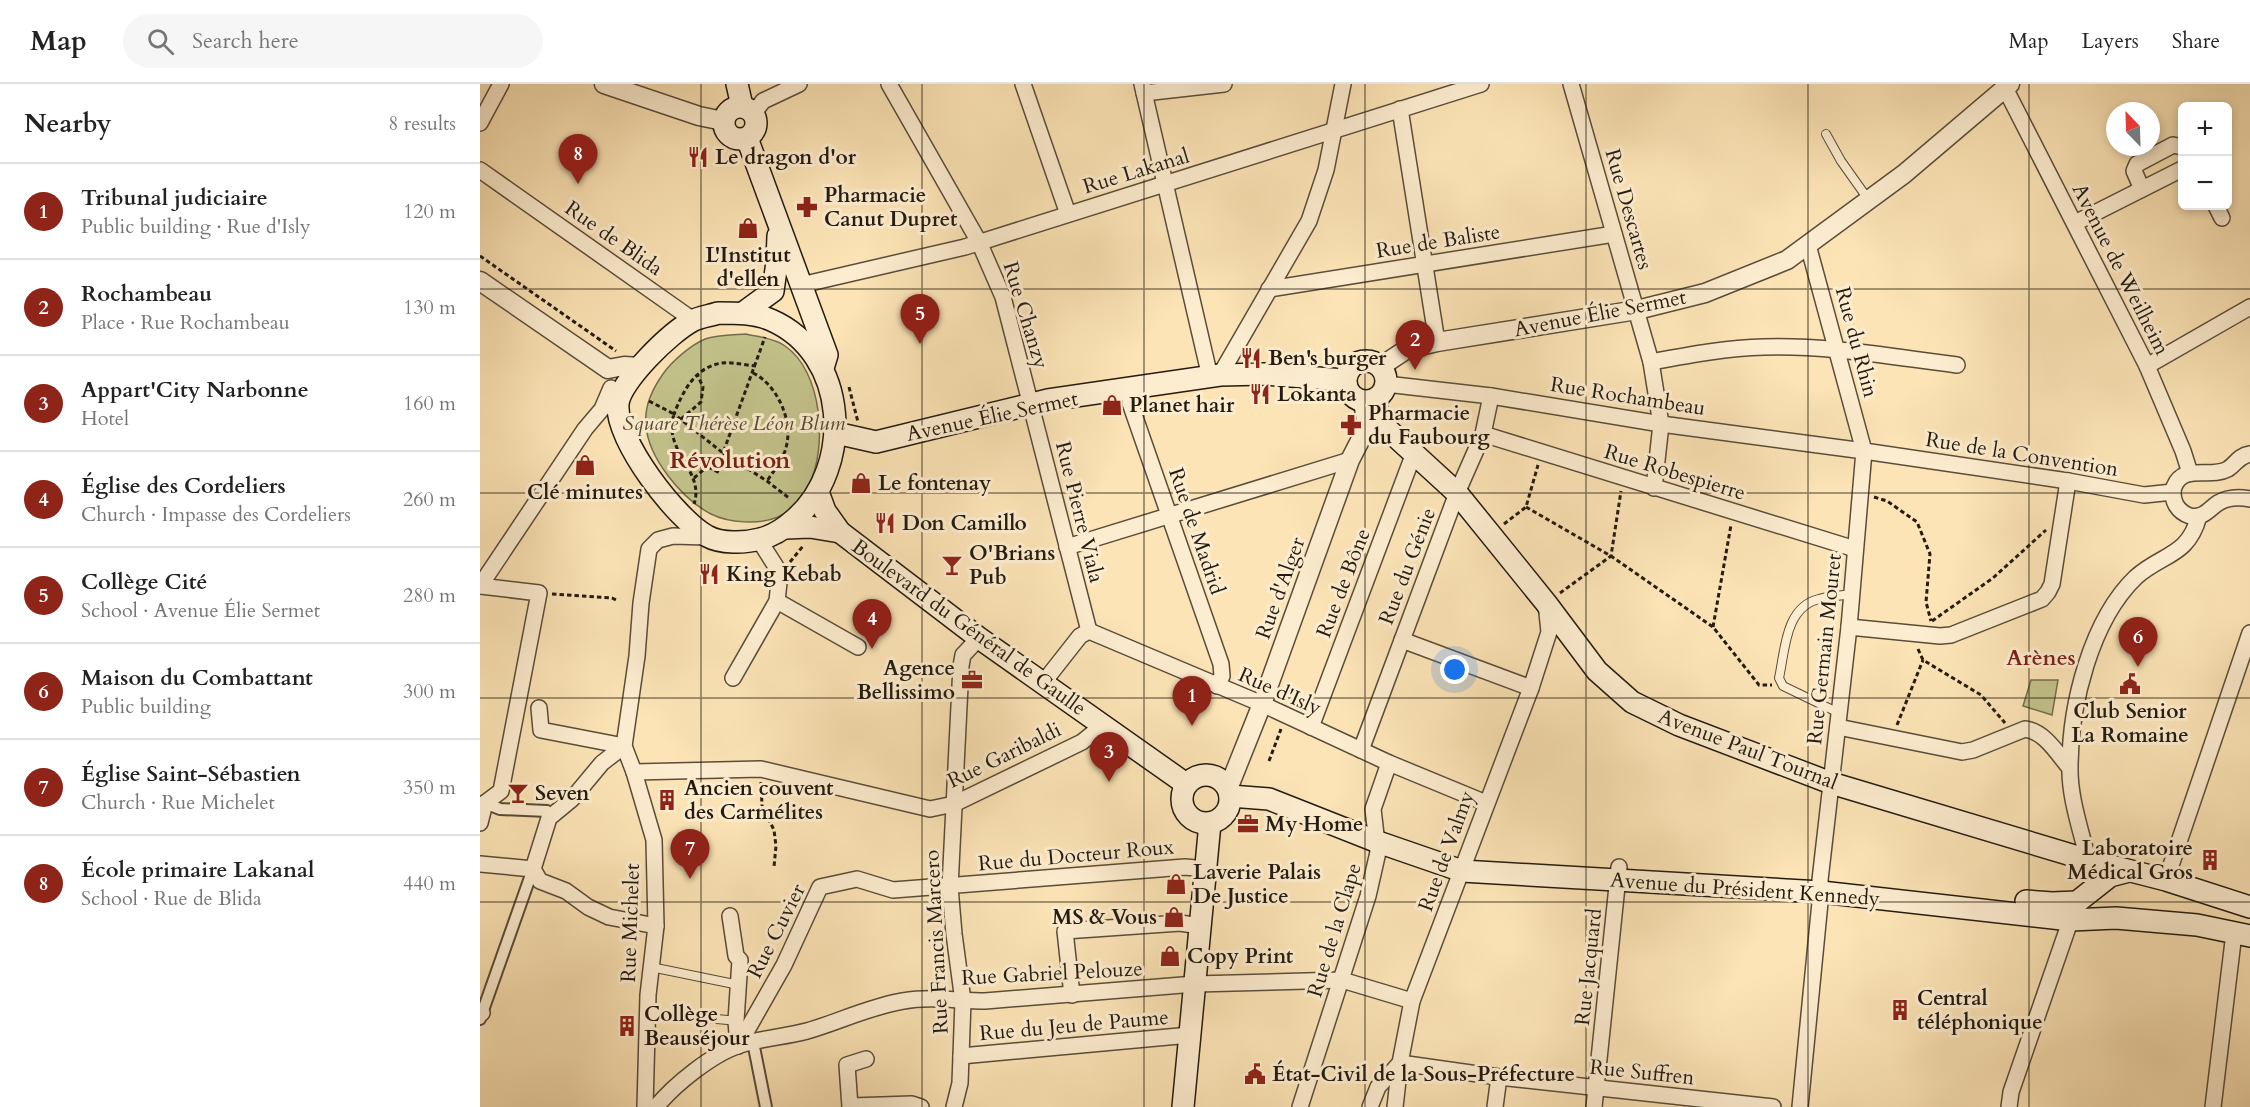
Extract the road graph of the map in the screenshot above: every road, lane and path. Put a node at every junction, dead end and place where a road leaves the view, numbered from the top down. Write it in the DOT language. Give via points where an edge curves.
graph roads {
  1 [pos="501,84"];
  2 [pos="604,84"];
  3 [pos="736,84"];
  4 [pos="800,84"];
  5 [pos="889,84"];
  6 [pos="1023,84"];
  7 [pos="1224,84"];
  8 [pos="1343,84"];
  9 [pos="1480,84"];
  10 [pos="1571,84"];
  11 [pos="2007,86"];
  12 [pos="1143,89"];
  13 [pos="1400,109"];
  14 [pos="748,110"];
  15 [pos="723,121"];
  16 [pos="480,123"];
  17 [pos="1335,130"];
  18 [pos="1826,134"];
  19 [pos="747,138"];
  20 [pos="2178,146"];
  21 [pos="480,170"];
  22 [pos="2178,171"];
  23 [pos="1166,183"];
  24 [pos="2142,189"];
  25 [pos="1869,200"];
  26 [pos="1068,214"];
  27 [pos="2075,223"];
  28 [pos="778,226"];
  29 [pos="1614,234"];
  30 [pos="979,242"];
  31 [pos="1808,245"];
  32 [pos="480,256"];
  33 [pos="1426,265"];
  34 [pos="480,281"];
  35 [pos="801,285"];
  36 [pos="1269,289"];
  37 [pos="2250,307"];
  38 [pos="1637,310"];
  39 [pos="743,313"];
  40 [pos="693,320"];
  41 [pos="765,338"];
  42 [pos="1437,342"];
  43 [pos="1837,350"];
  44 [pos="632,361"];
  45 [pos="1651,362"];
  46 [pos="1957,365"];
  47 [pos="756,366"];
  48 [pos="2147,366"];
  49 [pos="823,368"];
  50 [pos="608,369"];
  51 [pos="753,373"];
  52 [pos="697,374"];
  53 [pos="1215,376"];
  54 [pos="1345,380"];
  55 [pos="1376,388"];
  56 [pos="1129,389"];
  57 [pos="1491,396"];
  58 [pos="613,399"];
  59 [pos="650,401"];
  60 [pos="1031,403"];
  61 [pos="674,414"];
  62 [pos="681,419"];
  63 [pos="1661,424"];
  64 [pos="836,433"];
  65 [pos="1483,434"];
  66 [pos="1864,451"];
  67 [pos="1541,452"];
  68 [pos="723,453"];
  69 [pos="1414,453"];
  70 [pos="2250,454"];
  71 [pos="1350,460"];
  72 [pos="708,467"];
  73 [pos="720,473"];
  74 [pos="2190,473"];
  75 [pos="694,478"];
  76 [pos="1623,478"];
  77 [pos="767,481"];
  78 [pos="2068,481"];
  79 [pos="1654,488"];
  80 [pos="819,492"];
  81 [pos="2173,492"];
  82 [pos="1457,493"];
  83 [pos="1860,494"];
  84 [pos="2250,499"];
  85 [pos="695,503"];
  86 [pos="796,504"];
  87 [pos="1526,507"];
  88 [pos="1733,512"];
  89 [pos="1170,516"];
  90 [pos="2199,516"];
  91 [pos="2061,525"];
  92 [pos="785,528"];
  93 [pos="840,532"];
  94 [pos="1490,534"];
  95 [pos="707,537"];
  96 [pos="759,540"];
  97 [pos="1067,547"];
  98 [pos="1855,549"];
  99 [pos="1611,556"];
  100 [pos="480,586"];
  101 [pos="539,593"];
  102 [pos="1851,594"];
  103 [pos="616,600"];
  104 [pos="777,601"];
  105 [pos="1546,603"];
  106 [pos="1931,621"];
  107 [pos="1713,627"];
  108 [pos="1849,627"];
  109 [pos="1089,631"];
  110 [pos="2250,633"];
  111 [pos="1913,634"];
  112 [pos="979,638"];
  113 [pos="1402,640"];
  114 [pos="858,647"];
  115 [pos="1923,660"];
  116 [pos="733,678"];
  117 [pos="1043,683"];
  118 [pos="1217,686"];
  119 [pos="1783,686"];
  120 [pos="1532,688"];
  121 [pos="1262,704"];
  122 [pos="539,708"];
  123 [pos="1286,716"];
  124 [pos="1838,720"];
  125 [pos="1103,725"];
  126 [pos="1311,727"];
  127 [pos="2014,733"];
  128 [pos="1895,739"];
  129 [pos="624,746"];
  130 [pos="1361,750"];
  131 [pos="1269,761"];
  132 [pos="1389,763"];
  133 [pos="2069,767"];
  134 [pos="761,769"];
  135 [pos="634,772"];
  136 [pos="1832,783"];
  137 [pos="1186,784"];
  138 [pos="1229,793"];
  139 [pos="483,801"];
  140 [pos="1486,803"];
  141 [pos="954,804"];
  142 [pos="549,818"];
  143 [pos="480,823"];
  144 [pos="1210,823"];
  145 [pos="1378,842"];
  146 [pos="2088,860"];
  147 [pos="480,864"];
  148 [pos="1463,866"];
  149 [pos="774,867"];
  150 [pos="533,869"];
  151 [pos="1205,869"];
  152 [pos="2129,871"];
  153 [pos="1619,873"];
  154 [pos="2166,880"];
  155 [pos="2099,884"];
  156 [pos="1821,886"];
  157 [pos="950,887"];
  158 [pos="2250,907"];
  159 [pos="2074,911"];
  160 [pos="730,916"];
  161 [pos="2116,918"];
  162 [pos="656,926"];
  163 [pos="1200,926"];
  164 [pos="2242,935"];
  165 [pos="651,967"];
  166 [pos="1342,980"];
  167 [pos="1195,984"];
  168 [pos="739,985"];
  169 [pos="1072,995"];
  170 [pos="1412,1000"];
  171 [pos="963,1001"];
  172 [pos="648,1013"];
  173 [pos="481,1015"];
  174 [pos="744,1022"];
  175 [pos="1190,1035"];
  176 [pos="745,1044"];
  177 [pos="961,1056"];
  178 [pos="866,1059"];
  179 [pos="1400,1063"];
  180 [pos="1499,1077"];
  181 [pos="1596,1088"];
  182 [pos="1699,1103"];
  183 [pos="850,1106"];
  184 [pos="645,1107"];
  185 [pos="656,1107"];
  186 [pos="766,1107"];
  187 [pos="921,1107"];
  188 [pos="954,1107"];
  189 [pos="1183,1107"];
  190 [pos="1300,1107"];
  191 [pos="1370,1107"];
  192 [pos="1395,1107"];
  193 [pos="1496,1107"];
  194 [pos="1594,1107"];
  195 [pos="1773,1107"];
  196 [pos="1800,1107"];
  197 [pos="2008,1107"];
  198 [pos="2213,1107"];
  1 -- 16 [label="street"];
  2 -- 15 [label="street"];
  3 -- 14 [label="main road"];
  4 -- 14 [label="street"];
  5 -- 30 [label="street, Rue Chanzy"];
  6 -- 26 [label="street"];
  7 -- 12 [label="street"];
  8 -- 17 [label="street"];
  9 -- 13 [label="street, Rue Lakanal"];
  10 -- 29 [label="street, Rue Descartes"];
  11 -- 25 [label="street, Avenue Élie Sermet"];
  11 -- 27 [label="street, Avenue de Weilheim"];
  12 -- 23 [label="street"];
  13 -- 17 [label="street, Rue Lakanal"];
  13 -- 33 [label="street"];
  14 -- 15 [label="main road" via="736,106"];
  14 -- 19 [label="main road" via="756,118 755,130"];
  15 -- 19 [label="main road" via="730,136"];
  17 -- 23 [label="street, Rue Lakanal"];
  17 -- 36 [label="street" via="1309,221"];
  18 -- 25 [label="lane"];
  19 -- 28 [label="main road"];
  20 -- 24 [label="street" via="2173,145 2137,164 2134,171"];
  21 -- 40 [label="street, Rue de Blida"];
  22 -- 24 [label="street"];
  23 -- 26 [label="street, Rue Lakanal"];
  23 -- 53 [label="street"];
  24 -- 27 [label="street"];
  25 -- 31 [label="street, Avenue Élie Sermet"];
  26 -- 30 [label="street, Rue Lakanal"];
  27 -- 48 [label="street, Avenue de Weilheim"];
  28 -- 35 [label="main road"];
  28 -- 39 [label="main road" via="772,291"];
  29 -- 33 [label="street, Rue de Baliste"];
  29 -- 38 [label="street, Rue Descartes"];
  30 -- 35 [label="street, Rue Lakanal"];
  30 -- 60 [label="street, Rue Chanzy" via="1003,297"];
  31 -- 38 [label="street, Avenue Élie Sermet" via="1787,260 1705,293"];
  31 -- 43 [label="street, Rue du Rhin"];
  32 -- 44 [label="path"];
  33 -- 36 [label="street, Rue de Baliste"];
  33 -- 42 [label="street"];
  34 -- 50 [label="street"];
  35 -- 49 [label="main road" via="827,355"];
  36 -- 53 [label="street"];
  37 -- 48 [label="street"];
  38 -- 42 [label="street, Avenue Élie Sermet"];
  38 -- 45 [label="street, Rue Descartes"];
  39 -- 40 [label="main road" via="718,313"];
  39 -- 49 [label="main road" via="771,320 801,339"];
  40 -- 44 [label="main road"];
  41 -- 47 [label="path"];
  42 -- 55 [label="street, Avenue Élie Sermet" via="1407,350"];
  43 -- 45 [label="street" via="1718,350"];
  43 -- 46 [label="street"];
  43 -- 66 [label="street, Rue du Rhin"];
  44 -- 50 [label="street"];
  44 -- 58 [label="main road"];
  45 -- 63 [label="street, Rue Descartes"];
  47 -- 51 [label="path"];
  47 -- 52 [label="path" via="722,363"];
  48 -- 74 [label="street, Avenue de Weilheim"];
  49 -- 64 [label="main road" via="835,409"];
  50 -- 58 [label="street"];
  51 -- 68 [label="path"];
  51 -- 77 [label="path" via="761,376 777,396 785,415 788,441"];
  52 -- 61 [label="path" via="682,394"];
  52 -- 62 [label="path" via="703,387 701,402"];
  53 -- 54 [label="main road" via="1264,374"];
  53 -- 56 [label="main road, Avenue Élie Sermet"];
  54 -- 55 [label="main road, Avenue Paul Tournal" via="1352,397"];
  54 -- 55 [label="main road" via="1355,363 1369,361"];
  55 -- 57 [label="street, Rue Rochambeau"];
  55 -- 69 [label="main road, Avenue Paul Tournal" via="1384,426"];
  55 -- 71 [label="street, Rue d'Alger" via="1367,427"];
  56 -- 60 [label="main road, Avenue Élie Sermet"];
  56 -- 89 [label="street, Rue de Madrid" via="1130,403"];
  57 -- 63 [label="street, Rue Rochambeau"];
  57 -- 65 [label="street, Rue du Génie"];
  58 -- 95 [label="main road" via="641,466 680,514"];
  58 -- 100 [label="street" via="585,429"];
  59 -- 61 [label="path"];
  60 -- 64 [label="main road, Avenue Élie Sermet" via="876,442"];
  60 -- 97 [label="street, Rue Pierre Viala"];
  61 -- 62 [label="path"];
  61 -- 75 [label="path" via="671,429"];
  62 -- 68 [label="path"];
  63 -- 66 [label="street, Rue Rochambeau"];
  63 -- 79 [label="street, Rue Descartes"];
  64 -- 80 [label="main road" via="833,455"];
  65 -- 67 [label="street, Rue Robespierre"];
  65 -- 82 [label="street, Rue du Génie"];
  66 -- 78 [label="street, Rue de la Convention"];
  66 -- 83 [label="street, Rue Germain Mouret"];
  67 -- 76 [label="street, Rue Robespierre"];
  67 -- 87 [label="path"];
  68 -- 72 [label="path"];
  68 -- 77 [label="path"];
  69 -- 82 [label="main road, Avenue Paul Tournal"];
  69 -- 126 [label="street, Rue de Bône"];
  70 -- 74 [label="street" via="2240,457 2229,468 2210,474"];
  71 -- 89 [label="street"];
  71 -- 121 [label="street, Rue d'Alger"];
  72 -- 73 [label="path"];
  72 -- 75 [label="path"];
  74 -- 81 [label="street" via="2180,478"];
  75 -- 85 [label="path"];
  76 -- 79 [label="street, Rue Robespierre"];
  76 -- 99 [label="path"];
  77 -- 86 [label="path"];
  78 -- 81 [label="street, Rue de la Convention" via="2144,495"];
  78 -- 91 [label="street"];
  79 -- 88 [label="street, Rue Robespierre"];
  80 -- 92 [label="main road"];
  80 -- 93 [label="main road, Boulevard du Général de Gaulle" via="825,512"];
  81 -- 90 [label="street" via="2180,511"];
  82 -- 94 [label="main road, Avenue Paul Tournal"];
  82 -- 113 [label="street, Rue du Génie"];
  83 -- 98 [label="street, Rue Germain Mouret"];
  83 -- 106 [label="path" via="1887,501 1917,522 1930,554 1926,602"];
  84 -- 90 [label="street" via="2238,497 2219,502"];
  87 -- 94 [label="path"];
  87 -- 99 [label="path"];
  88 -- 98 [label="street, Rue Robespierre"];
  88 -- 107 [label="path"];
  89 -- 97 [label="street"];
  89 -- 118 [label="street, Rue de Madrid" via="1221,664 1222,676"];
  90 -- 133 [label="street" via="2184,547 2137,576 2102,624 2087,662 2074,719"];
  91 -- 106 [label="path" via="2042,531 1994,578"];
  91 -- 111 [label="street" via="2052,584 2042,599 1951,635"];
  92 -- 93 [label="main road, Boulevard du Général de Gaulle"];
  92 -- 96 [label="main road"];
  93 -- 112 [label="main road, Boulevard du Général de Gaulle"];
  94 -- 105 [label="main road, Avenue Paul Tournal"];
  95 -- 96 [label="main road" via="721,541"];
  95 -- 129 [label="street" via="673,536 658,540 648,549"];
  96 -- 104 [label="street" via="780,573"];
  97 -- 109 [label="street, Rue Pierre Viala"];
  98 -- 102 [label="street, Rue Germain Mouret"];
  99 -- 105 [label="path"];
  99 -- 107 [label="path"];
  100 -- 101 [label="street"];
  101 -- 103 [label="path"];
  101 -- 139 [label="street" via="501,791"];
  102 -- 108 [label="street, Rue Germain Mouret"];
  102 -- 119 [label="lane" via="1816,599 1797,612 1790,622 1779,678"];
  104 -- 114 [label="street"];
  104 -- 116 [label="street"];
  105 -- 120 [label="street, Rue de Valmy" via="1549,632"];
  105 -- 136 [label="main road, Avenue Paul Tournal" via="1597,671 1632,702 1679,725"];
  106 -- 111 [label="path"];
  107 -- 119 [label="path" via="1759,685"];
  108 -- 111 [label="street"];
  108 -- 124 [label="street, Rue Germain Mouret"];
  109 -- 117 [label="street" via="1080,636"];
  109 -- 118 [label="street, Rue d'Isly"];
  110 -- 154 [label="street"];
  111 -- 115 [label="path"];
  112 -- 117 [label="main road, Boulevard du Général de Gaulle"];
  112 -- 141 [label="street, Rue Francis Marcero" via="963,655 961,666"];
  113 -- 120 [label="street"];
  113 -- 130 [label="street, Rue du Génie"];
  115 -- 127 [label="path" via="1981,695"];
  115 -- 128 [label="path" via="1897,720"];
  117 -- 125 [label="main road, Boulevard du Général de Gaulle"];
  118 -- 121 [label="street, Rue d'Isly"];
  119 -- 124 [label="lane"];
  120 -- 140 [label="street, Rue de Valmy"];
  121 -- 123 [label="street, Rue d'Isly"];
  121 -- 138 [label="street, Rue d'Alger"];
  122 -- 129 [label="street" via="541,730"];
  123 -- 126 [label="street, Rue d'Isly"];
  123 -- 131 [label="path"];
  124 -- 128 [label="street"];
  124 -- 136 [label="street, Rue Germain Mouret"];
  125 -- 137 [label="main road, Boulevard du Général de Gaulle"];
  125 -- 141 [label="street, Rue Garibaldi" via="1082,742"];
  126 -- 130 [label="street, Rue d'Isly"];
  127 -- 128 [label="street" via="1962,752"];
  127 -- 133 [label="street" via="2025,729 2042,735"];
  129 -- 135 [label="street, Rue Michelet"];
  129 -- 142 [label="street"];
  130 -- 132 [label="street, Rue d'Isly"];
  132 -- 140 [label="street, Rue d'Isly"];
  132 -- 145 [label="street, Rue de la Clape" via="1373,809"];
  133 -- 146 [label="street"];
  134 -- 135 [label="street, Rue Garibaldi"];
  134 -- 141 [label="street, Rue Garibaldi" via="930,809"];
  134 -- 149 [label="path" via="762,806 774,830"];
  135 -- 162 [label="street, Rue Michelet" via="654,840"];
  136 -- 146 [label="main road, Avenue Paul Tournal"];
  136 -- 156 [label="street, Rue Germain Mouret"];
  137 -- 138 [label="main road" via="1205,774 1219,778"];
  137 -- 144 [label="main road" via="1181,797 1185,811 1196,821"];
  138 -- 144 [label="main road" via="1225,813"];
  138 -- 145 [label="main road, Avenue du Président Kennedy" via="1269,799"];
  139 -- 142 [label="street" via="500,808 547,812"];
  139 -- 143 [label="street"];
  140 -- 148 [label="street, Rue de Valmy"];
  141 -- 157 [label="street, Rue Francis Marcero"];
  142 -- 150 [label="street"];
  144 -- 151 [label="main road"];
  145 -- 148 [label="main road, Avenue du Président Kennedy" via="1390,836"];
  145 -- 166 [label="street, Rue de la Clape" via="1368,896"];
  146 -- 152 [label="main road, Avenue Paul Tournal"];
  147 -- 150 [label="street"];
  148 -- 153 [label="main road, Avenue du Président Kennedy"];
  148 -- 170 [label="street, Rue de Valmy"];
  150 -- 162 [label="street" via="540,881 566,891 609,917"];
  150 -- 173 [label="street"];
  151 -- 157 [label="street, Rue du Docteur Roux" via="1185,867"];
  151 -- 163 [label="main road"];
  152 -- 154 [label="main road, Avenue Paul Tournal"];
  152 -- 155 [label="main road"];
  153 -- 156 [label="main road, Avenue du Président Kennedy"];
  153 -- 181 [label="street, Rue Jacquard"];
  154 -- 158 [label="main road, Avenue Paul Tournal"];
  155 -- 159 [label="main road"];
  155 -- 161 [label="main road" via="2096,894 2101,909"];
  156 -- 159 [label="main road, Avenue du Président Kennedy" via="2052,903"];
  156 -- 196 [label="street, Rue Germain Mouret"];
  157 -- 171 [label="street, Rue Francis Marcero"];
  157 -- 174 [label="street, Rue Cuvier" via="893,890 857,879 820,887 784,965"];
  159 -- 161 [label="main road, Avenue du Président Kennedy"];
  159 -- 197 [label="street"];
  160 -- 168 [label="street" via="736,956 740,960"];
  161 -- 164 [label="main road, Avenue du Président Kennedy" via="2198,925"];
  162 -- 165 [label="street, Rue Michelet"];
  163 -- 167 [label="main road"];
  163 -- 169 [label="street" via="1180,923 1065,931"];
  164 -- 198 [label="street"];
  165 -- 168 [label="lane"];
  165 -- 172 [label="street, Rue Michelet"];
  166 -- 167 [label="street, Rue Gabriel Pelouze"];
  166 -- 170 [label="street, Rue Gabriel Pelouze"];
  166 -- 190 [label="street, Rue de la Clape"];
  167 -- 169 [label="street, Rue Gabriel Pelouze"];
  167 -- 175 [label="main road"];
  168 -- 174 [label="street"];
  169 -- 171 [label="street, Rue Gabriel Pelouze"];
  170 -- 179 [label="street, Rue de Valmy"];
  171 -- 176 [label="street, Rue Gabriel Pelouze" via="903,1001 805,1032"];
  171 -- 177 [label="street, Rue Francis Marcero"];
  172 -- 174 [label="lane"];
  172 -- 184 [label="street, Rue Michelet"];
  174 -- 176 [label="street, Rue Cuvier"];
  175 -- 177 [label="street, Rue du Jeu de Paume"];
  175 -- 189 [label="main road"];
  176 -- 185 [label="street, Rue Gabriel Pelouze" via="706,1063"];
  176 -- 186 [label="street"];
  177 -- 188 [label="street, Rue Francis Marcero"];
  178 -- 183 [label="street" via="847,1065"];
  179 -- 180 [label="street, Rue Suffren"];
  179 -- 191 [label="street" via="1378,1087"];
  179 -- 192 [label="street, Rue de Valmy"];
  180 -- 181 [label="street, Rue Suffren"];
  180 -- 193 [label="street"];
  181 -- 182 [label="street, Rue Suffren"];
  181 -- 194 [label="street, Rue Jacquard"];
  182 -- 195 [label="street, Rue Suffren"];
  183 -- 187 [label="street"];
}
